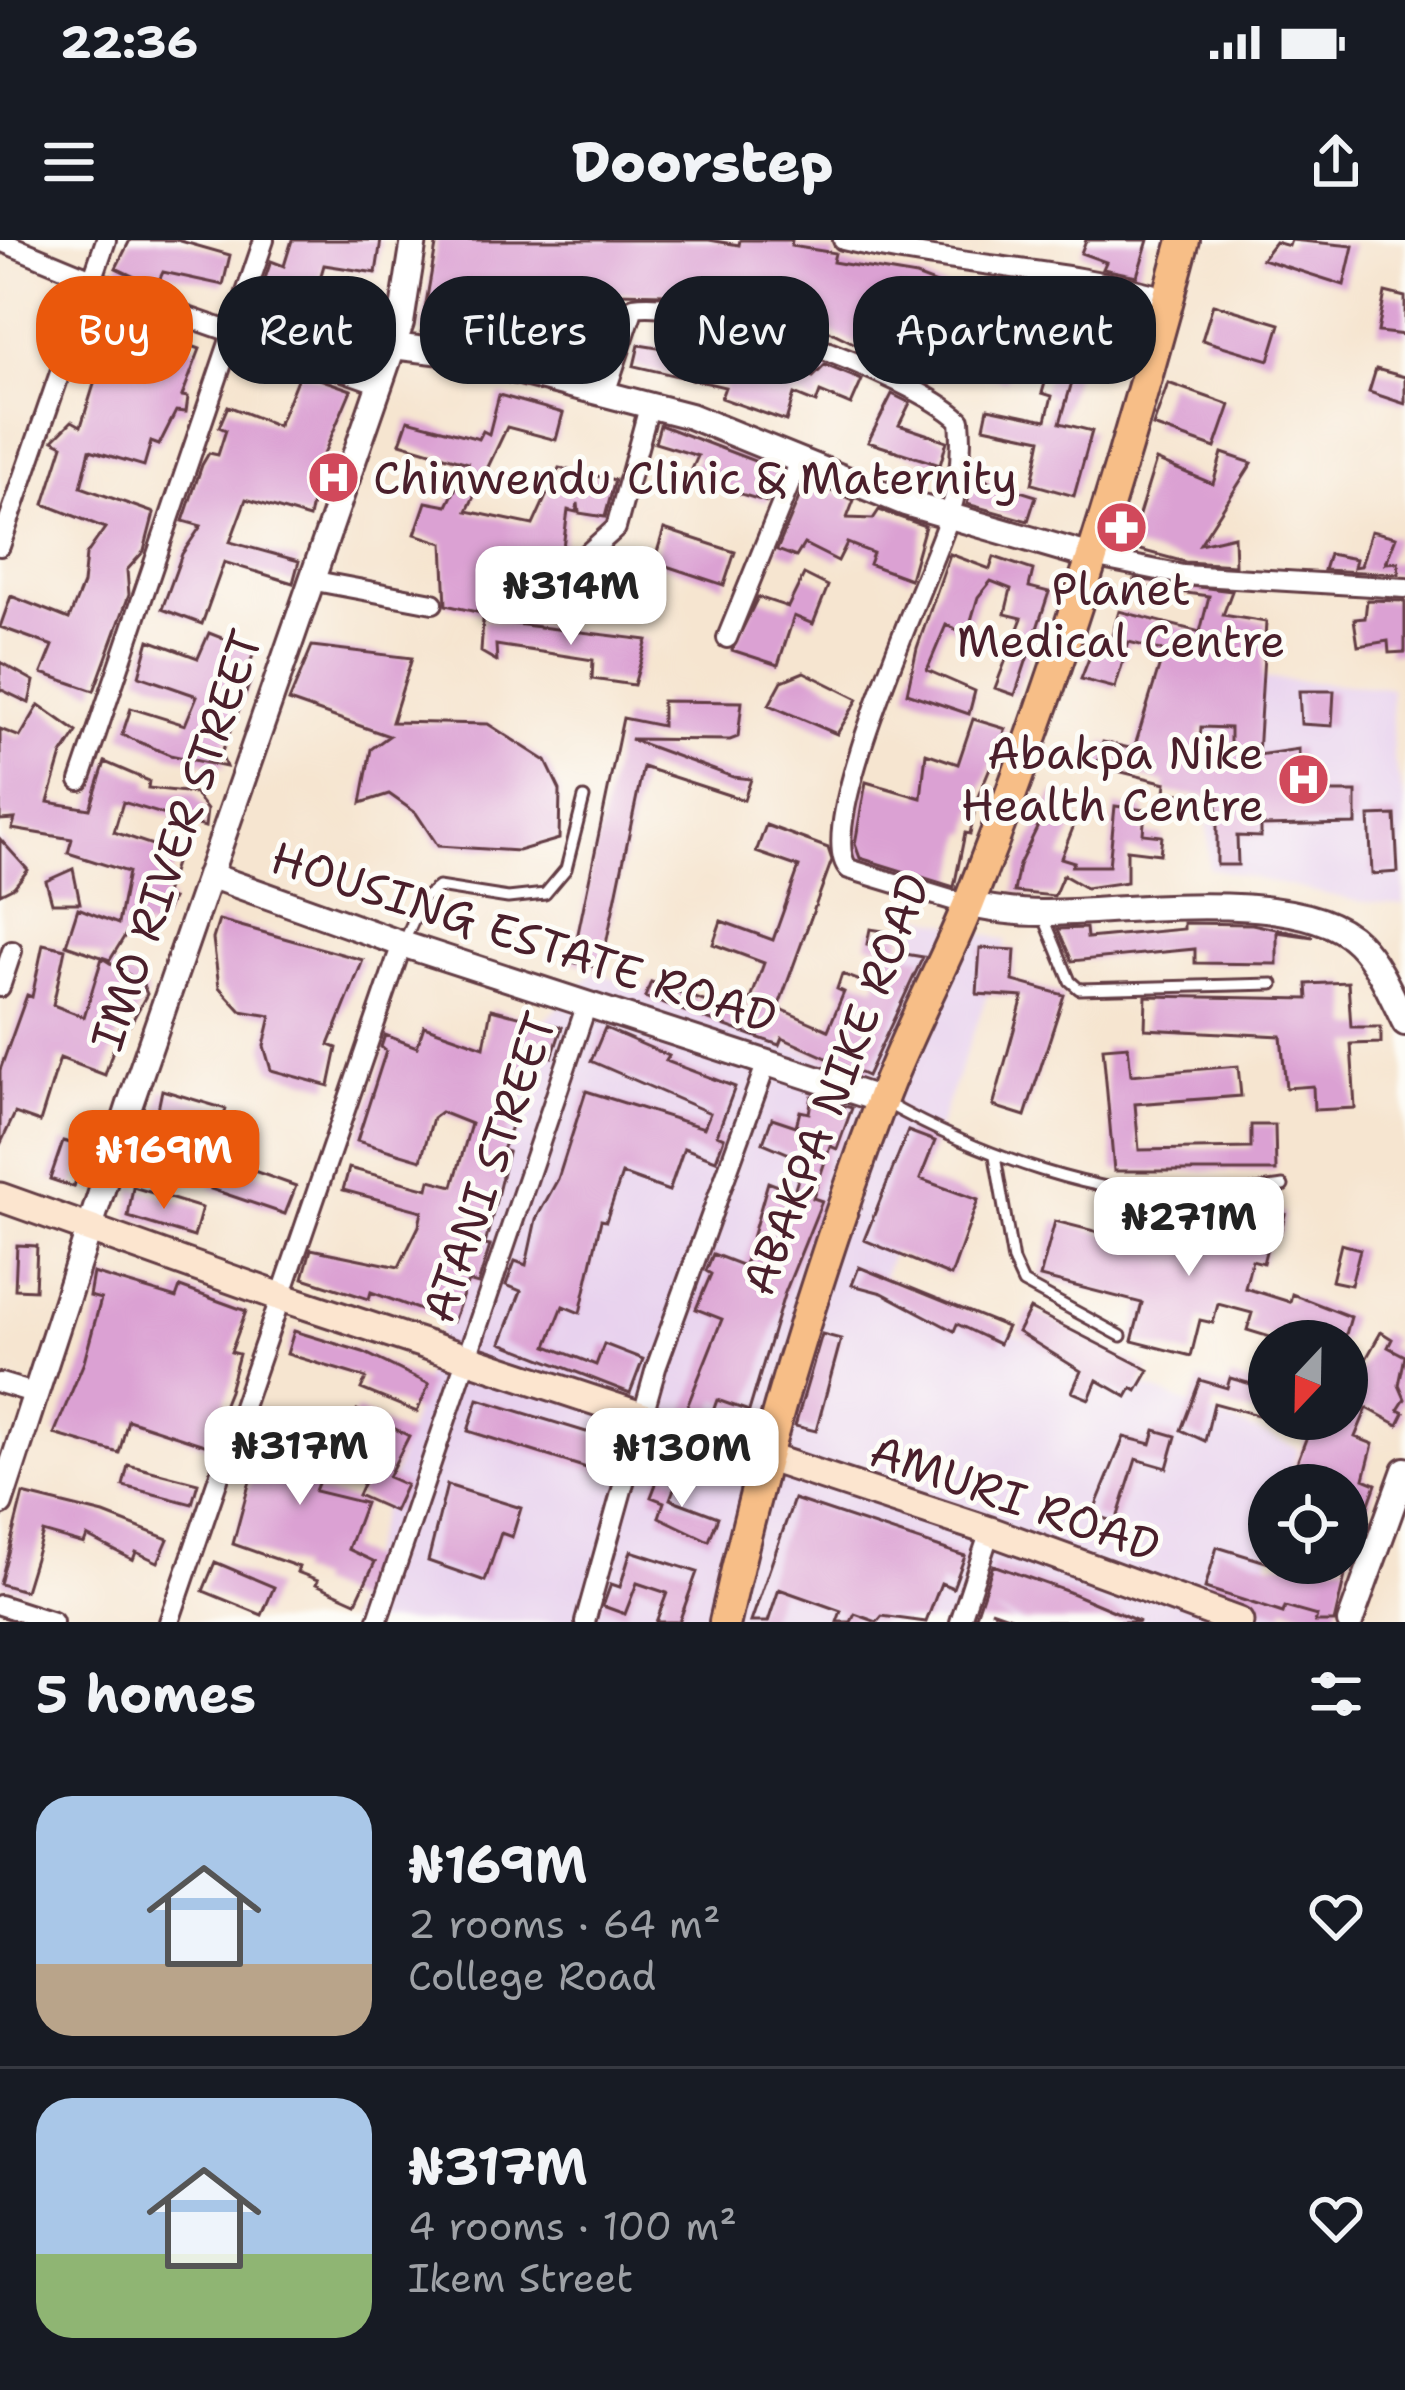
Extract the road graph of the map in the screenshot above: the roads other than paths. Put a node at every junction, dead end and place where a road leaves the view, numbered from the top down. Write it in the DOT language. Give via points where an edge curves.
graph roads {
  1 [pos="106,240"];
  2 [pos="264,240"];
  3 [pos="414,240"];
  4 [pos="1167,240"];
  5 [pos="1184,240"];
  6 [pos="0,241"];
  7 [pos="852,241"];
  8 [pos="79,276"];
  9 [pos="95,276"];
  10 [pos="250,276"];
  11 [pos="1161,295"];
  12 [pos="396,327"];
  13 [pos="396,346"];
  14 [pos="217,367"];
  15 [pos="57,384"];
  16 [pos="380,384"];
  17 [pos="605,393"];
  18 [pos="649,406"];
  19 [pos="799,461"];
  20 [pos="950,517"];
  21 [pos="0,546"];
  22 [pos="1086,555"];
  23 [pos="575,565"];
  24 [pos="310,580"];
  25 [pos="1405,588"];
  26 [pos="433,603"];
  27 [pos="727,638"];
  28 [pos="80,781"];
  29 [pos="584,798"];
  30 [pos="209,875"];
  31 [pos="961,903"];
  32 [pos="1042,913"];
  33 [pos="402,944"];
  34 [pos="12,951"];
  35 [pos="1273,984"];
  36 [pos="0,987"];
  37 [pos="587,1004"];
  38 [pos="1405,1023"];
  39 [pos="766,1061"];
  40 [pos="876,1098"];
  41 [pos="994,1156"];
  42 [pos="1283,1186"];
  43 [pos="0,1197"];
  44 [pos="92,1230"];
  45 [pos="284,1298"];
  46 [pos="1121,1336"];
  47 [pos="466,1355"];
  48 [pos="0,1382"];
  49 [pos="37,1394"];
  50 [pos="640,1417"];
  51 [pos="753,1454"];
  52 [pos="1402,1485"];
  53 [pos="0,1503"];
  54 [pos="991,1531"];
  55 [pos="0,1605"];
  56 [pos="1178,1611"];
  57 [pos="53,1622"];
  58 [pos="170,1622"];
  59 [pos="376,1622"];
  60 [pos="585,1622"];
  61 [pos="710,1622"];
  62 [pos="725,1622"];
  63 [pos="959,1622"];
  64 [pos="1239,1622"];
  65 [pos="1350,1622"];
  1 -- 9 [label="street"];
  2 -- 10 [label="street"];
  3 -- 12 [label="street, IMO RIVER STREET"];
  4 -- 11 [label="main road, ABAKPA NIKE ROAD"];
  5 -- 11 [label="main road, ABAKPA NIKE ROAD"];
  6 -- 8 [label="street"];
  7 -- 11 [label="street"];
  11 -- 22 [label="main road, ABAKPA NIKE ROAD"];
  13 -- 17 [label="street"];
  14 -- 28 [label="street"];
  15 -- 21 [label="street"];
  16 -- 24 [label="street, IMO RIVER STREET"];
  17 -- 18 [label="street"];
  17 -- 20 [label="street" via="624,324 645,306 867,366 960,420 963,454"];
  18 -- 19 [label="street"];
  18 -- 23 [label="street" via="616,528"];
  19 -- 20 [label="street"];
  19 -- 27 [label="street"];
  20 -- 22 [label="street"];
  20 -- 31 [label="street" via="852,772 838,850 849,869"];
  22 -- 25 [label="street" via="1183,575"];
  22 -- 31 [label="main road, ABAKPA NIKE ROAD"];
  24 -- 26 [label="street"];
  24 -- 30 [label="street, IMO RIVER STREET"];
  29 -- 33 [label="lane" via="566,869 545,894 508,898 438,887 423,899"];
  30 -- 33 [label="street, HOUSING ESTATE ROAD"];
  30 -- 44 [label="street, IMO RIVER STREET"];
  31 -- 32 [label="street"];
  31 -- 40 [label="main road, ABAKPA NIKE ROAD"];
  32 -- 35 [label="lane" via="1079,989"];
  32 -- 38 [label="street" via="1244,906 1335,927 1358,943"];
  33 -- 37 [label="street, HOUSING ESTATE ROAD"];
  33 -- 45 [label="street"];
  34 -- 36 [label="street"];
  37 -- 39 [label="street, HOUSING ESTATE ROAD"];
  37 -- 47 [label="street, ATANI STREET"];
  39 -- 40 [label="street, HOUSING ESTATE ROAD"];
  39 -- 50 [label="street"];
  40 -- 41 [label="lane"];
  40 -- 51 [label="main road, ABAKPA NIKE ROAD"];
  41 -- 42 [label="lane" via="1148,1193 1210,1196"];
  41 -- 46 [label="lane" via="1023,1283"];
  43 -- 44 [label="main road, AMURI ROAD"];
  44 -- 45 [label="main road, AMURI ROAD"];
  44 -- 49 [label="street, IMO RIVER STREET"];
  45 -- 47 [label="main road, AMURI ROAD"];
  45 -- 58 [label="street"];
  47 -- 50 [label="main road, AMURI ROAD"];
  47 -- 59 [label="street, ATANI STREET"];
  48 -- 49 [label="street"];
  49 -- 53 [label="street, IMO RIVER STREET"];
  50 -- 51 [label="main road, AMURI ROAD"];
  50 -- 60 [label="street"];
  51 -- 54 [label="main road, AMURI ROAD"];
  51 -- 61 [label="main road, ABAKPA NIKE ROAD"];
  51 -- 62 [label="main road, ABAKPA NIKE ROAD"];
  52 -- 65 [label="street"];
  54 -- 56 [label="main road, AMURI ROAD"];
  54 -- 63 [label="street"];
  55 -- 57 [label="street"];
  56 -- 64 [label="main road, AMURI ROAD"];
}
